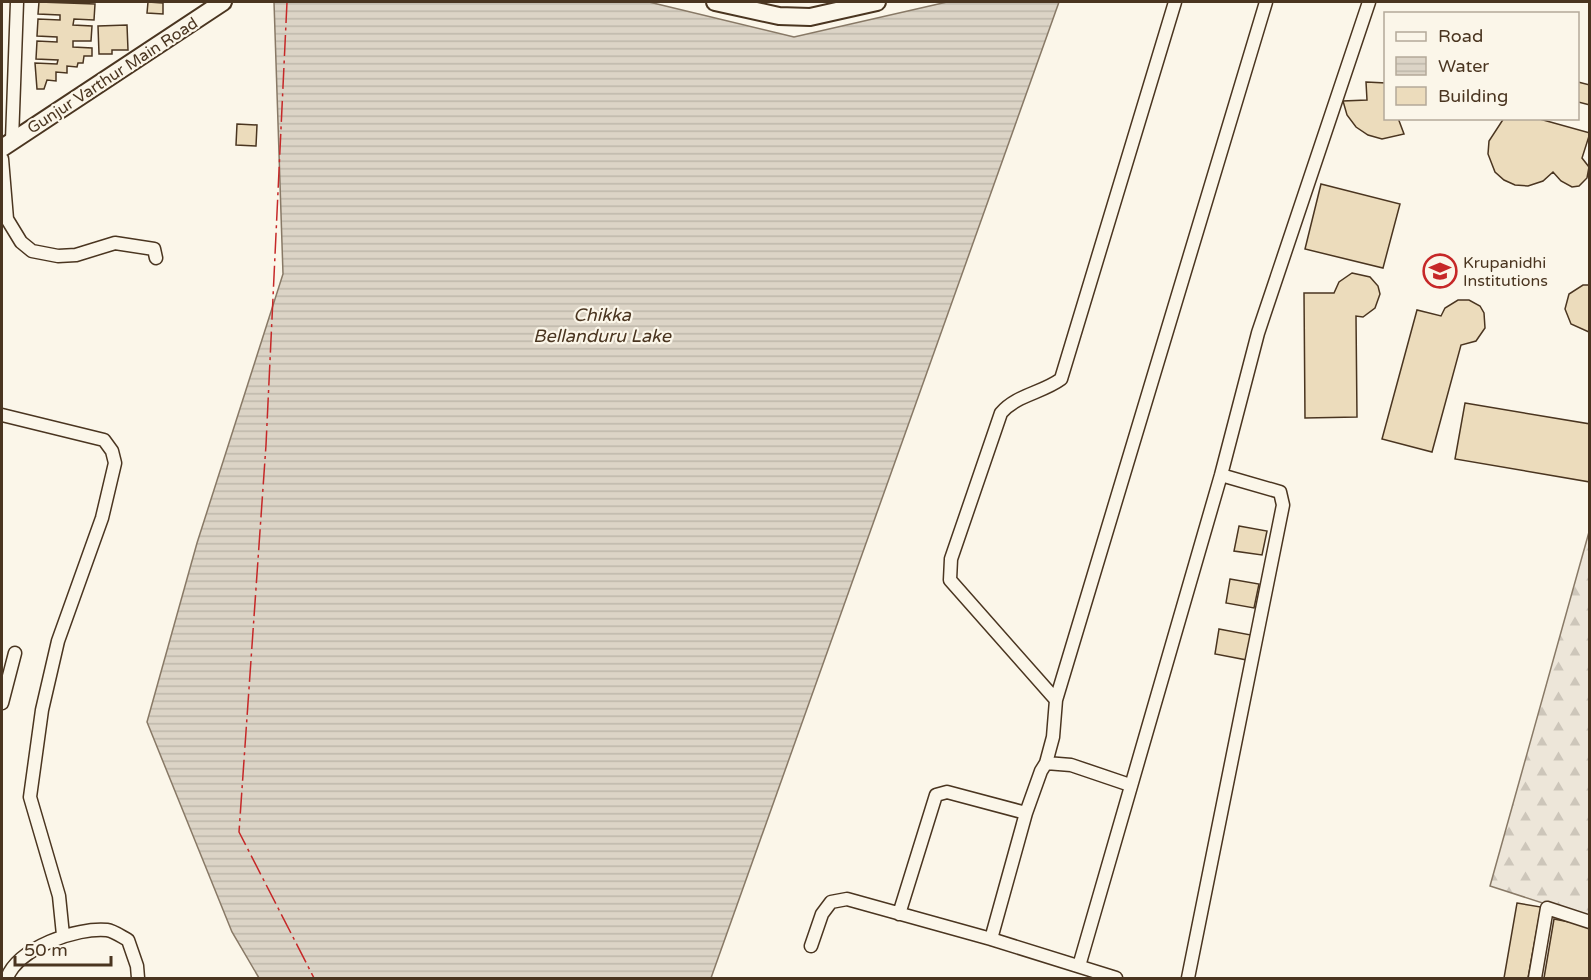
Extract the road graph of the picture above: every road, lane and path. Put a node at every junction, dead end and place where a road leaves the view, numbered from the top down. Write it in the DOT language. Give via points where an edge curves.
graph roads {
  1 [pos="17,2"];
  2 [pos="223,2"];
  3 [pos="715,2"];
  4 [pos="877,2"];
  5 [pos="1175,2"];
  6 [pos="1266,2"];
  7 [pos="1369,2"];
  8 [pos="7,144"];
  9 [pos="2,159"];
  10 [pos="156,258"];
  11 [pos="2,415"];
  12 [pos="1221,475"];
  13 [pos="15,652"];
  14 [pos="1056,700"];
  15 [pos="2,703"];
  16 [pos="1046,764"];
  17 [pos="1130,784"];
  18 [pos="1026,813"];
  19 [pos="900,914"];
  20 [pos="1590,922"];
  21 [pos="63,935"];
  22 [pos="991,939"];
  23 [pos="811,946"];
  24 [pos="1079,966"];
  25 [pos="7,978"];
  26 [pos="138,978"];
  27 [pos="1116,978"];
  28 [pos="1188,978"];
  29 [pos="1535,978"];
  1 -- 8 [label="street"];
  2 -- 8 [label="main road, Gunjur Varthur Main Road"];
  3 -- 4 [label="main road" via="779,16 810,17"];
  5 -- 14 [label="street" via="1061,380 1020,399 1001,413 951,559 950,580"];
  6 -- 14 [label="street"];
  7 -- 12 [label="street" via="1258,333"];
  9 -- 10 [label="street" via="7,219 21,242 32,251 76,255 115,243 154,249"];
  11 -- 21 [label="street" via="104,440 115,463 102,518 58,641 42,710 30,797 59,896"];
  12 -- 17 [label="street"];
  12 -- 28 [label="street" via="1280,492 1283,505"];
  13 -- 15 [label="street"];
  14 -- 16 [label="street"];
  16 -- 17 [label="street" via="1071,765"];
  16 -- 18 [label="street"];
  17 -- 24 [label="street"];
  18 -- 19 [label="street" via="947,792 936,795"];
  18 -- 22 [label="street"];
  19 -- 22 [label="street"];
  19 -- 23 [label="street" via="847,899 831,902 822,914"];
  20 -- 29 [label="street" via="1547,908"];
  21 -- 25 [label="street" via="23,958"];
  21 -- 26 [label="street" via="110,931 128,940"];
  22 -- 24 [label="street"];
  24 -- 27 [label="street"];
}
